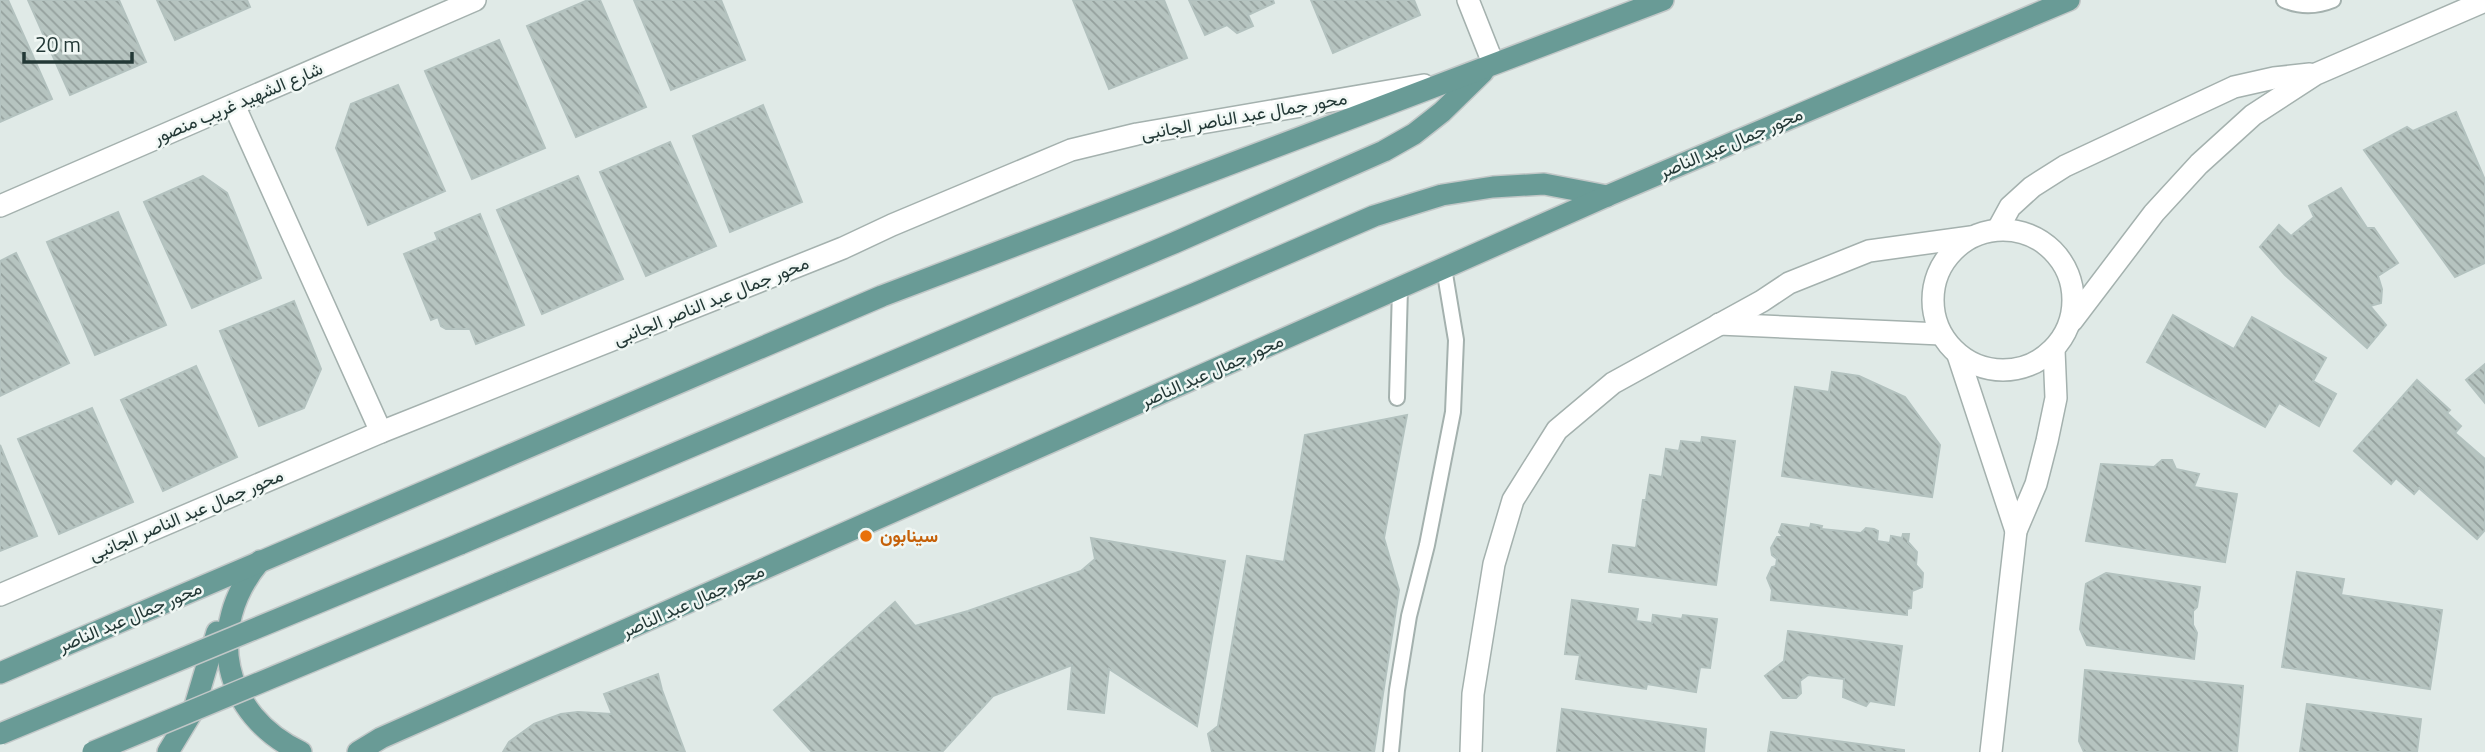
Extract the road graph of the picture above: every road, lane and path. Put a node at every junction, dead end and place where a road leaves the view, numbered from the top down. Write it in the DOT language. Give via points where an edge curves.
graph roads {
  1 [pos="475,0"];
  2 [pos="1468,0"];
  3 [pos="1663,0"];
  4 [pos="2069,0"];
  5 [pos="2284,0"];
  6 [pos="2333,0"];
  7 [pos="2485,1"];
  8 [pos="1493,63"];
  9 [pos="2315,74"];
  10 [pos="1443,82"];
  11 [pos="234,105"];
  12 [pos="1607,196"];
  13 [pos="0,206"];
  14 [pos="1998,229"];
  15 [pos="1971,237"];
  16 [pos="1444,268"];
  17 [pos="1400,288"];
  18 [pos="2072,321"];
  19 [pos="1717,324"];
  20 [pos="1941,334"];
  21 [pos="2054,350"];
  22 [pos="1958,355"];
  23 [pos="1397,398"];
  24 [pos="381,432"];
  25 [pos="2016,531"];
  26 [pos="261,560"];
  27 [pos="232,573"];
  28 [pos="0,595"];
  29 [pos="0,673"];
  30 [pos="0,734"];
  31 [pos="93,752"];
  32 [pos="168,752"];
  33 [pos="302,752"];
  34 [pos="358,752"];
  35 [pos="1391,752"];
  36 [pos="1471,752"];
  37 [pos="1991,752"];
  1 -- 11 [label="street, شارع الشهيد غريب منصور"];
  2 -- 8 [label="street"];
  3 -- 8 [label="main road, محور جمال عبد الناصر"];
  4 -- 12 [label="main road, محور جمال عبد الناصر"];
  5 -- 6 [label="lane" via="2310,6"];
  7 -- 9 [label="street"];
  8 -- 10 [label="main road, محور جمال عبد الناصر"];
  8 -- 30 [label="main road, bridge" via="1414,134 1352,166"];
  9 -- 14 [label="street" via="2234,87 2065,166 2010,207"];
  9 -- 18 [label="street" via="2253,115 2199,164 2154,213"];
  10 -- 24 [label="street, محور جمال عبد الناصر الجانبى" via="1137,134 1071,150 843,248"];
  10 -- 26 [label="main road, محور جمال عبد الناصر" via="882,296"];
  11 -- 13 [label="street, شارع الشهيد غريب منصور"];
  11 -- 24 [label="street"];
  12 -- 16 [label="main road, محور جمال عبد الناصر"];
  12 -- 31 [label="main road, bridge" via="1544,184 1493,187 1442,195 1374,216"];
  14 -- 15 [label="street"];
  14 -- 18 [label="street" via="2025,232 2049,246 2067,267 2074,293"];
  15 -- 19 [label="street" via="1869,251 1789,283"];
  15 -- 20 [label="street" via="1949,254 1935,279 1932,307"];
  16 -- 17 [label="main road, محور جمال عبد الناصر"];
  16 -- 35 [label="lane" via="1456,340 1453,412 1409,616"];
  17 -- 23 [label="lane"];
  17 -- 34 [label="main road, محور جمال عبد الناصر"];
  18 -- 21 [label="street"];
  19 -- 20 [label="street"];
  19 -- 36 [label="street" via="1613,383 1557,430 1513,500 1494,564 1474,694"];
  20 -- 22 [label="street"];
  21 -- 22 [label="street" via="2033,365 2007,371 1980,368"];
  21 -- 25 [label="street" via="2056,398 2047,441 2036,484"];
  22 -- 25 [label="street"];
  24 -- 28 [label="street, محور جمال عبد الناصر الجانبى"];
  25 -- 37 [label="street"];
  26 -- 27 [label="main road, محور جمال عبد الناصر"];
  26 -- 33 [label="main road" via="236,598 229,620 229,666 247,709 280,741"];
  27 -- 29 [label="main road, محور جمال عبد الناصر"];
  27 -- 32 [label="main road" via="194,709"];
}
